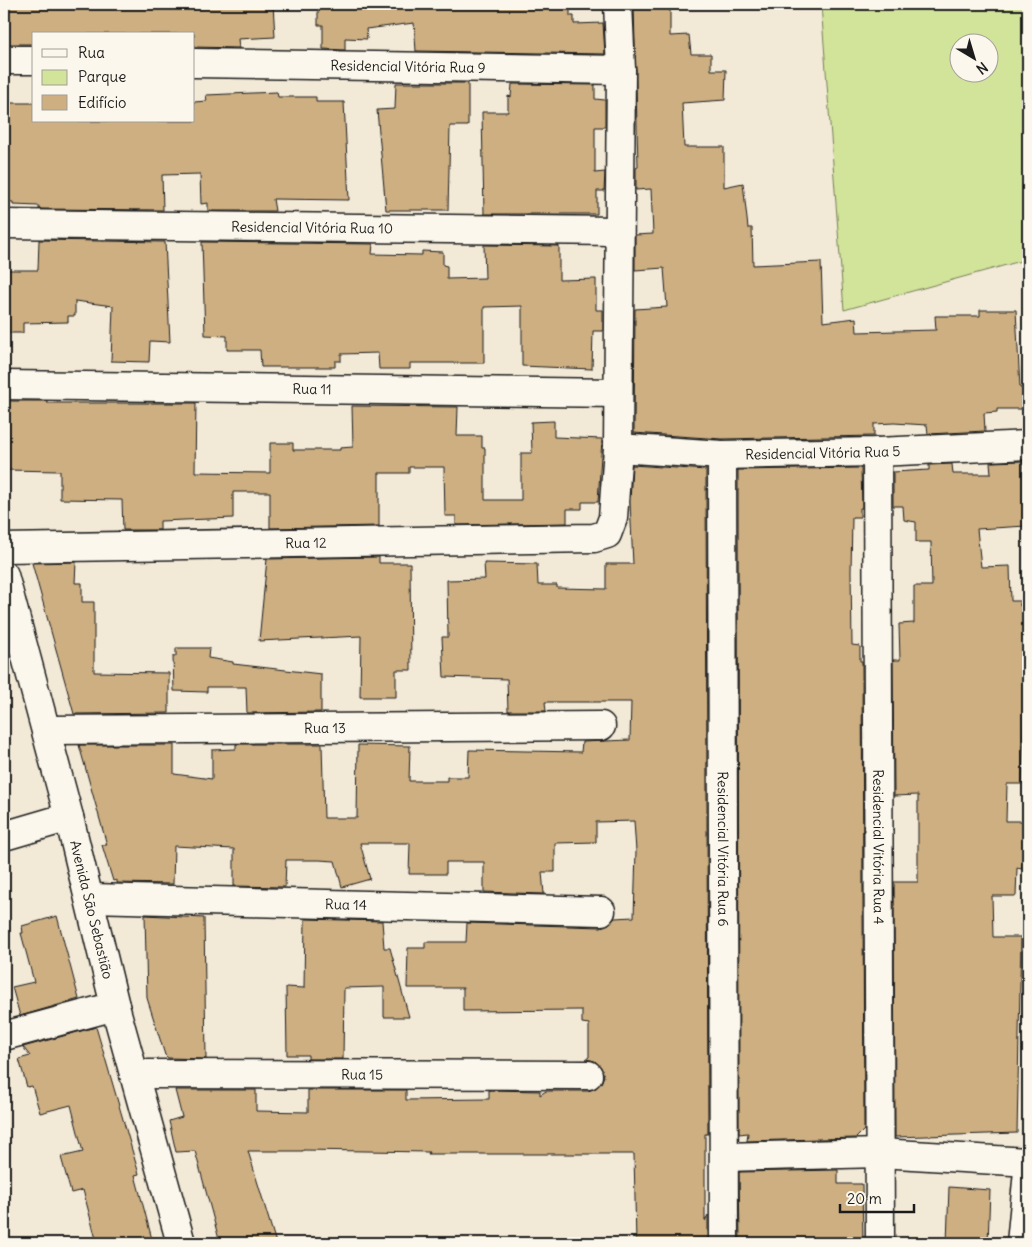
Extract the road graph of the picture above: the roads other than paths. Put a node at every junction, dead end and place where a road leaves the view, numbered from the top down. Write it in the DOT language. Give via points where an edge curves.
graph roads {
  1 [pos="618,4"];
  2 [pos="4,60"];
  3 [pos="32,60"];
  4 [pos="195,63"];
  5 [pos="621,70"];
  6 [pos="4,224"];
  7 [pos="619,231"];
  8 [pos="4,385"];
  9 [pos="618,393"];
  10 [pos="1028,445"];
  11 [pos="618,448"];
  12 [pos="877,452"];
  13 [pos="722,455"];
  14 [pos="4,548"];
  15 [pos="4,575"];
  16 [pos="601,726"];
  17 [pos="47,730"];
  18 [pos="69,817"];
  19 [pos="4,836"];
  20 [pos="90,898"];
  21 [pos="601,911"];
  22 [pos="115,1006"];
  23 [pos="4,1036"];
  24 [pos="134,1074"];
  25 [pos="588,1075"];
  26 [pos="880,1153"];
  27 [pos="726,1157"];
  28 [pos="1028,1162"];
  29 [pos="1028,1170"];
  30 [pos="1027,1203"];
  31 [pos="181,1243"];
  32 [pos="724,1243"];
  33 [pos="880,1243"];
  34 [pos="1021,1243"];
  1 -- 5 [label="street"];
  2 -- 3 [label="street"];
  4 -- 5 [label="street, Residencial Vitória Rua 9"];
  5 -- 7 [label="street"];
  6 -- 7 [label="street, Residencial Vitória Rua 10"];
  7 -- 9 [label="street"];
  8 -- 9 [label="street, Rua 11"];
  9 -- 11 [label="street"];
  10 -- 12 [label="street, Residencial Vitória Rua 5"];
  11 -- 13 [label="street, Residencial Vitória Rua 5"];
  11 -- 14 [label="street, Rua 12" via="613,518 608,534 594,538"];
  12 -- 13 [label="street, Residencial Vitória Rua 5"];
  12 -- 26 [label="street, Residencial Vitória Rua 4"];
  13 -- 27 [label="street, Residencial Vitória Rua 6"];
  15 -- 17 [label="street, Avenida São Sebastião"];
  16 -- 17 [label="street, Rua 13"];
  17 -- 18 [label="street, Avenida São Sebastião"];
  18 -- 19 [label="street"];
  18 -- 20 [label="street, Avenida São Sebastião"];
  20 -- 21 [label="street, Rua 14"];
  20 -- 22 [label="street, Avenida São Sebastião"];
  22 -- 23 [label="street"];
  22 -- 24 [label="street, Avenida São Sebastião"];
  24 -- 25 [label="street, Rua 15"];
  24 -- 31 [label="street, Avenida São Sebastião"];
  26 -- 27 [label="street"];
  26 -- 28 [label="street"];
  26 -- 33 [label="street, Residencial Vitória Rua 4"];
  27 -- 32 [label="street, Residencial Vitória Rua 6"];
  29 -- 30 [label="street"];
  30 -- 34 [label="street"];
}
